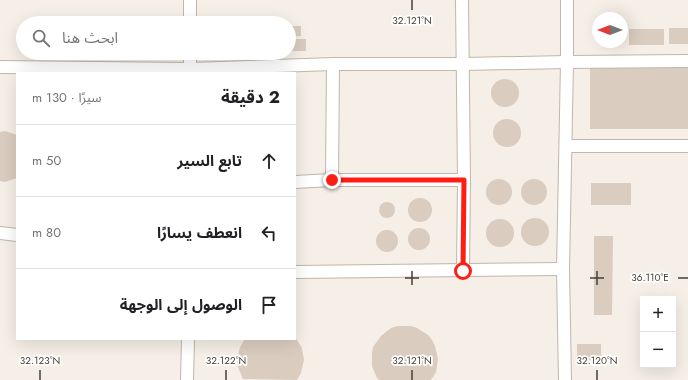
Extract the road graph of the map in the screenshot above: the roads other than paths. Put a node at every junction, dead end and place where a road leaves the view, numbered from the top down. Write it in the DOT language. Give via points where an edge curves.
graph roads {
  1 [pos="190,0"];
  2 [pos="462,0"];
  3 [pos="567,0"];
  4 [pos="190,16"];
  5 [pos="190,60"];
  6 [pos="688,61"];
  7 [pos="568,62"];
  8 [pos="333,64"];
  9 [pos="463,64"];
  10 [pos="0,67"];
  11 [pos="190,71"];
  12 [pos="566,146"];
  13 [pos="688,146"];
  14 [pos="332,180"];
  15 [pos="464,180"];
  16 [pos="296,182"];
  17 [pos="0,233"];
  18 [pos="16,235"];
  19 [pos="563,269"];
  20 [pos="463,271"];
  21 [pos="296,272"];
  22 [pos="188,340"];
  23 [pos="187,380"];
  24 [pos="565,380"];
  1 -- 4 [label="lane"];
  2 -- 9 [label="lane"];
  3 -- 7 [label="lane"];
  5 -- 11 [label="lane"];
  6 -- 7 [label="lane"];
  7 -- 9 [label="lane"];
  7 -- 12 [label="lane"];
  8 -- 9 [label="lane"];
  8 -- 11 [label="lane"];
  8 -- 14 [label="lane"];
  9 -- 15 [label="lane"];
  10 -- 11 [label="lane"];
  12 -- 13 [label="lane"];
  12 -- 19 [label="lane"];
  14 -- 15 [label="lane"];
  14 -- 16 [label="lane"];
  15 -- 20 [label="lane"];
  17 -- 18 [label="lane"];
  19 -- 20 [label="lane"];
  19 -- 24 [label="lane"];
  20 -- 21 [label="lane"];
  22 -- 23 [label="lane"];
}
